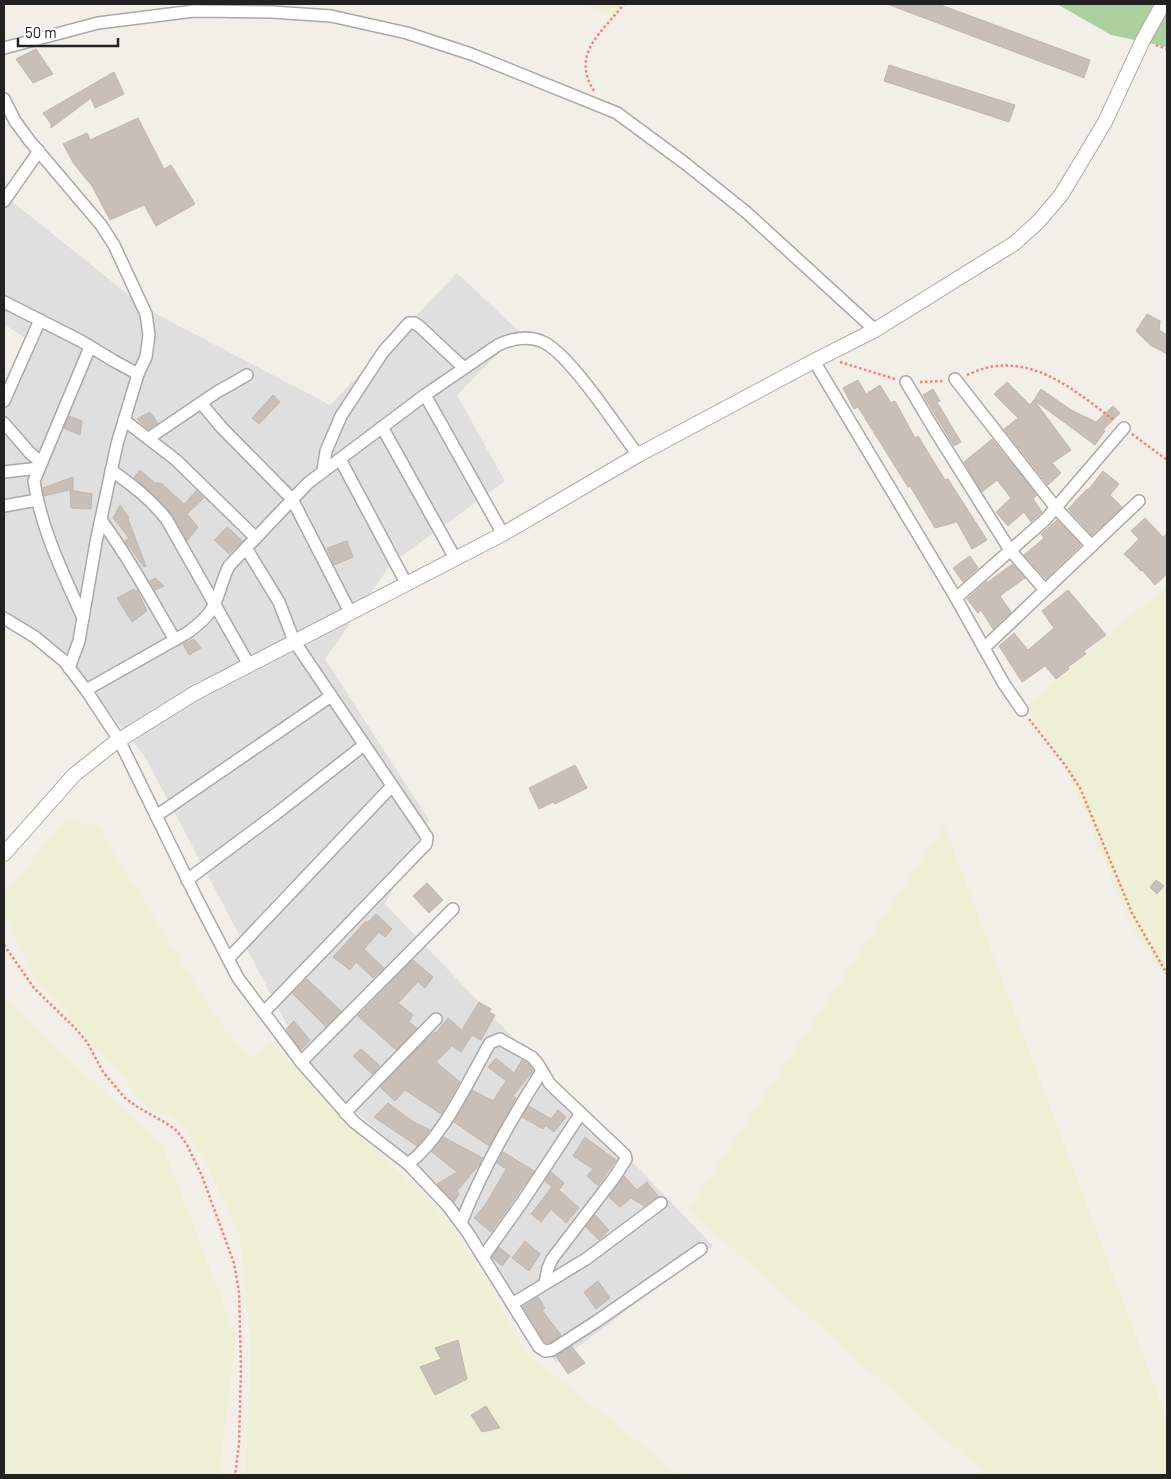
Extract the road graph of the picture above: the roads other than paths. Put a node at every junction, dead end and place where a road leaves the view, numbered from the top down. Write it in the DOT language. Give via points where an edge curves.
graph roads {
  1 [pos="1162,4"];
  2 [pos="4,48"];
  3 [pos="4,99"];
  4 [pos="7,112"];
  5 [pos="39,151"];
  6 [pos="4,201"];
  7 [pos="4,302"];
  8 [pos="40,320"];
  9 [pos="875,330"];
  10 [pos="90,347"];
  11 [pos="818,359"];
  12 [pos="464,368"];
  13 [pos="138,374"];
  14 [pos="247,376"];
  15 [pos="955,379"];
  16 [pos="906,382"];
  17 [pos="425,395"];
  18 [pos="4,401"];
  19 [pos="201,403"];
  20 [pos="124,420"];
  21 [pos="4,423"];
  22 [pos="382,427"];
  23 [pos="1124,428"];
  24 [pos="149,438"];
  25 [pos="638,454"];
  26 [pos="340,459"];
  27 [pos="40,465"];
  28 [pos="111,470"];
  29 [pos="323,471"];
  30 [pos="4,472"];
  31 [pos="292,499"];
  32 [pos="37,500"];
  33 [pos="1139,501"];
  34 [pos="4,506"];
  35 [pos="1056,508"];
  36 [pos="101,520"];
  37 [pos="503,534"];
  38 [pos="256,538"];
  39 [pos="1092,546"];
  40 [pos="246,548"];
  41 [pos="1010,550"];
  42 [pos="455,558"];
  43 [pos="406,583"];
  44 [pos="1045,590"];
  45 [pos="956,598"];
  46 [pos="214,604"];
  47 [pos="350,612"];
  48 [pos="4,618"];
  49 [pos="83,618"];
  50 [pos="175,640"];
  51 [pos="294,641"];
  52 [pos="984,648"];
  53 [pos="249,664"];
  54 [pos="69,668"];
  55 [pos="86,690"];
  56 [pos="331,696"];
  57 [pos="1022,710"];
  58 [pos="119,740"];
  59 [pos="364,745"];
  60 [pos="392,786"];
  61 [pos="156,816"];
  62 [pos="4,854"];
  63 [pos="187,880"];
  64 [pos="453,909"];
  65 [pos="228,958"];
  66 [pos="264,1012"];
  67 [pos="436,1019"];
  68 [pos="301,1062"];
  69 [pos="542,1071"];
  70 [pos="345,1113"];
  71 [pos="581,1113"];
  72 [pos="408,1164"];
  73 [pos="661,1203"];
  74 [pos="460,1223"];
  75 [pos="701,1249"];
  76 [pos="483,1257"];
  77 [pos="546,1283"];
  78 [pos="512,1304"];
  1 -- 9 [label="street" via="1104,122 1061,195 1039,221 1015,243"];
  2 -- 9 [label="street" via="98,23 194,11 331,16 407,33 471,54 616,113 746,212"];
  3 -- 4 [label="street"];
  4 -- 5 [label="street"];
  5 -- 6 [label="street"];
  5 -- 13 [label="street" via="114,246 146,314 149,344"];
  7 -- 8 [label="street"];
  8 -- 10 [label="street"];
  8 -- 18 [label="street"];
  9 -- 11 [label="street"];
  10 -- 13 [label="street"];
  10 -- 27 [label="street"];
  11 -- 25 [label="street"];
  11 -- 45 [label="street"];
  12 -- 17 [label="street"];
  12 -- 25 [label="street" via="507,341 525,338 549,345 578,375"];
  12 -- 29 [label="street" via="419,326 409,323 382,352 341,416 326,451"];
  13 -- 20 [label="street"];
  14 -- 19 [label="street"];
  15 -- 35 [label="street"];
  16 -- 41 [label="street"];
  17 -- 22 [label="street"];
  17 -- 37 [label="street"];
  19 -- 24 [label="street"];
  19 -- 31 [label="street"];
  20 -- 24 [label="street"];
  20 -- 28 [label="street"];
  21 -- 27 [label="street"];
  22 -- 26 [label="street"];
  22 -- 42 [label="street"];
  23 -- 35 [label="street"];
  24 -- 38 [label="street"];
  25 -- 37 [label="street"];
  26 -- 29 [label="street"];
  26 -- 43 [label="street"];
  27 -- 30 [label="street"];
  27 -- 32 [label="street" via="34,481"];
  28 -- 36 [label="street"];
  28 -- 46 [label="street" via="128,481 167,520"];
  29 -- 31 [label="street"];
  31 -- 38 [label="street"];
  31 -- 47 [label="street"];
  32 -- 34 [label="street"];
  32 -- 49 [label="street" via="48,537"];
  33 -- 39 [label="street"];
  35 -- 39 [label="street"];
  35 -- 41 [label="street"];
  36 -- 49 [label="street"];
  36 -- 50 [label="street"];
  37 -- 42 [label="street"];
  38 -- 40 [label="street"];
  39 -- 44 [label="street"];
  40 -- 46 [label="street" via="229,566"];
  40 -- 51 [label="street" via="278,602"];
  41 -- 44 [label="street"];
  41 -- 45 [label="street"];
  42 -- 43 [label="street"];
  43 -- 47 [label="street"];
  44 -- 52 [label="street"];
  45 -- 52 [label="street"];
  46 -- 50 [label="street" via="200,624"];
  46 -- 53 [label="street"];
  47 -- 51 [label="street"];
  48 -- 54 [label="street" via="35,637"];
  49 -- 54 [label="street" via="80,641"];
  50 -- 55 [label="street"];
  51 -- 53 [label="street"];
  51 -- 56 [label="street"];
  52 -- 57 [label="street"];
  53 -- 58 [label="street"];
  54 -- 55 [label="street"];
  55 -- 58 [label="street"];
  56 -- 59 [label="street"];
  56 -- 61 [label="street"];
  58 -- 61 [label="street"];
  58 -- 62 [label="street" via="74,775"];
  59 -- 60 [label="street"];
  59 -- 63 [label="street"];
  60 -- 65 [label="street"];
  60 -- 66 [label="street" via="426,838 426,844"];
  61 -- 63 [label="street"];
  63 -- 65 [label="street"];
  64 -- 68 [label="street"];
  65 -- 66 [label="street" via="238,978"];
  66 -- 68 [label="street"];
  67 -- 70 [label="street"];
  68 -- 70 [label="street"];
  69 -- 71 [label="street" via="550,1084"];
  69 -- 72 [label="street" via="527,1054 500,1039 490,1043 442,1126"];
  69 -- 74 [label="street" via="488,1162"];
  70 -- 72 [label="street"];
  71 -- 76 [label="street"];
  71 -- 77 [label="street" via="626,1159 552,1260"];
  72 -- 74 [label="street"];
  73 -- 77 [label="street" via="586,1259"];
  74 -- 76 [label="street"];
  75 -- 78 [label="street" via="548,1352 539,1347"];
  76 -- 78 [label="street"];
  77 -- 78 [label="street"];
}
